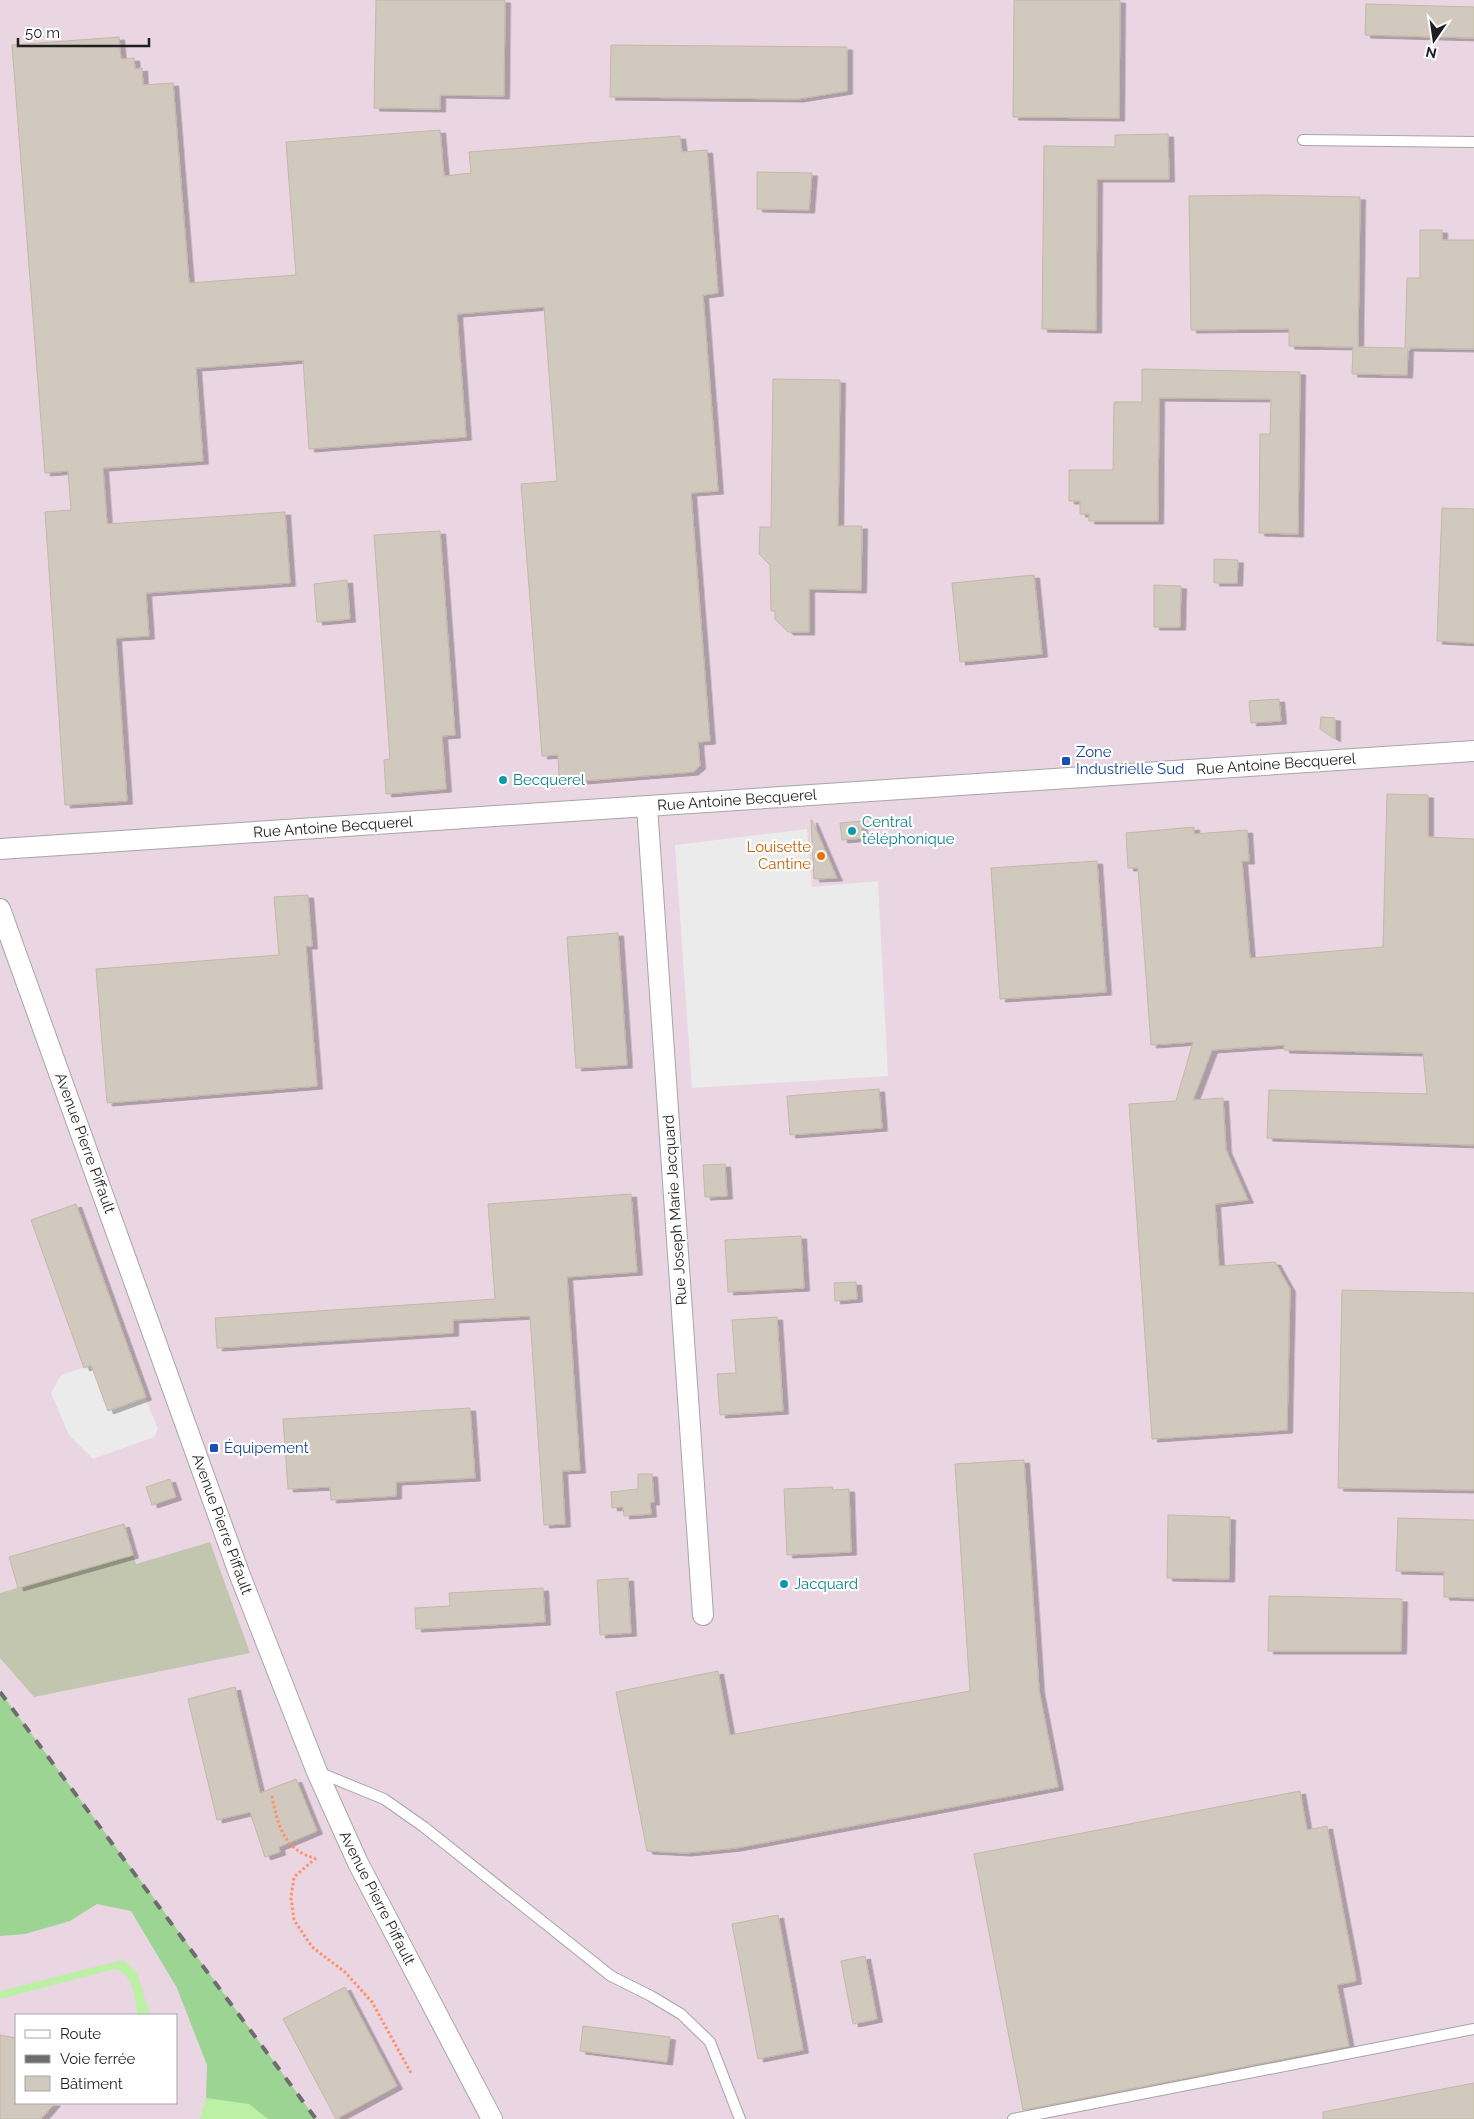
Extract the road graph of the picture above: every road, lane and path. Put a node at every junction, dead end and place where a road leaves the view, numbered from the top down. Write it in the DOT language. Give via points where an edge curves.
graph roads {
  1 [pos="1302,140"];
  2 [pos="1474,142"];
  3 [pos="1474,751"];
  4 [pos="647,806"];
  5 [pos="0,849"];
  6 [pos="0,909"];
  7 [pos="703,1615"];
  8 [pos="317,1772"];
  9 [pos="272,1796"];
  10 [pos="1474,2029"];
  11 [pos="411,2072"];
  12 [pos="492,2119"];
  13 [pos="740,2119"];
  14 [pos="1013,2119"];
  1 -- 2 [label="lane"];
  3 -- 4 [label="street, Rue Antoine Becquerel"];
  4 -- 5 [label="street, Rue Antoine Becquerel"];
  4 -- 7 [label="street, Rue Joseph Marie Jacquard"];
  6 -- 8 [label="street, Avenue Pierre Piffault" via="242,1581"];
  8 -- 12 [label="street, Avenue Pierre Piffault" via="358,1863"];
  8 -- 13 [label="lane" via="384,1799 424,1827 611,1976 681,2014 710,2042"];
  9 -- 11 [label="path" via="283,1835 295,1848 316,1858 294,1877 291,1898 294,1920 312,1948 345,1972 372,2002"];
  10 -- 14 [label="lane"];
}
